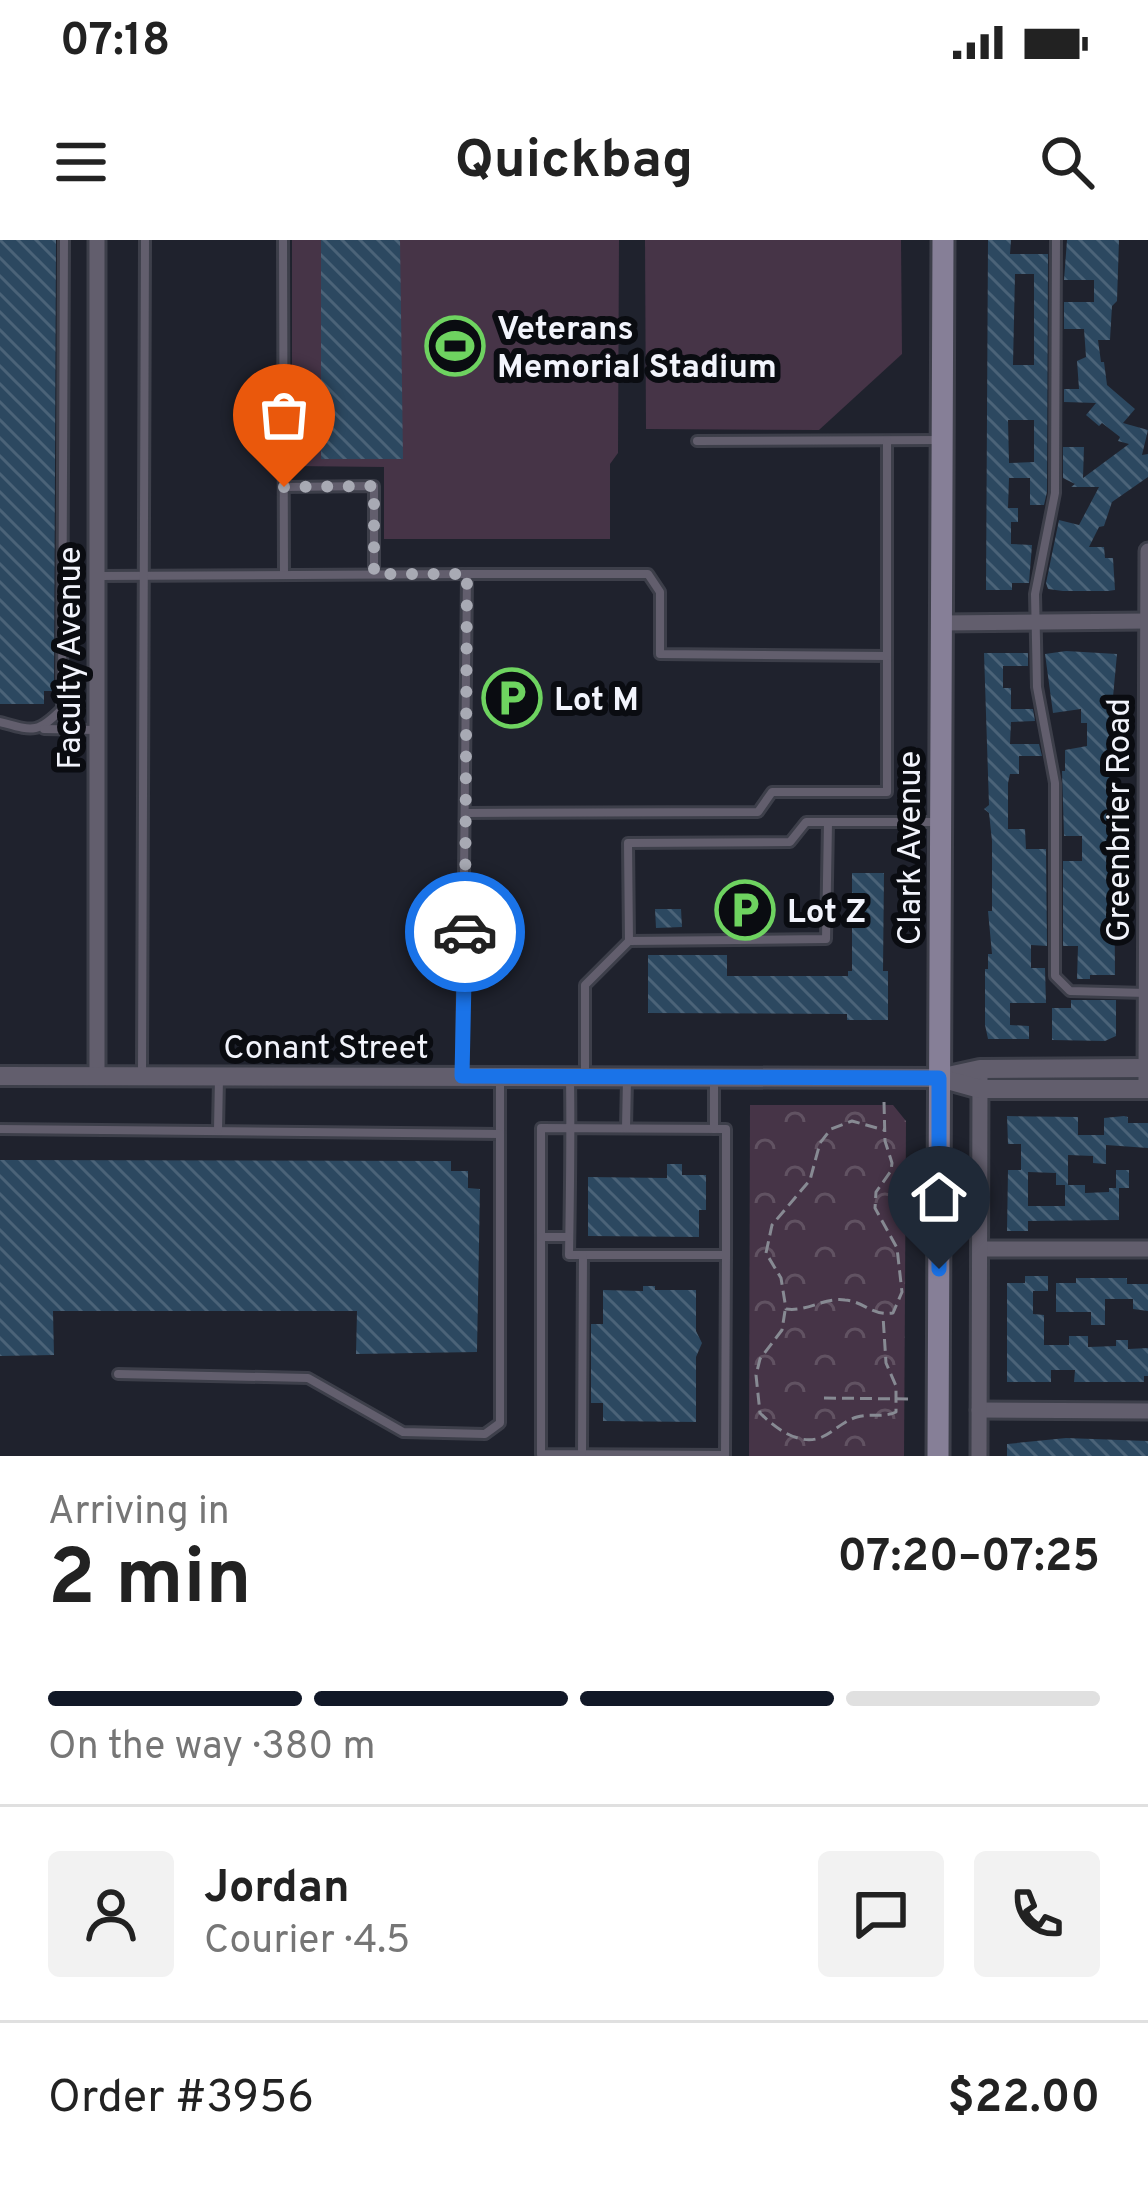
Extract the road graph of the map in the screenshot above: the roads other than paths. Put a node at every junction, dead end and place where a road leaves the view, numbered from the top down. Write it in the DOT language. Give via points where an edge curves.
graph roads {
  1 [pos="64,240"];
  2 [pos="98,240"];
  3 [pos="145,240"];
  4 [pos="283,240"];
  5 [pos="943,240"];
  6 [pos="1056,240"];
  7 [pos="942,440"];
  8 [pos="697,441"];
  9 [pos="887,441"];
  10 [pos="284,487"];
  11 [pos="1148,551"];
  12 [pos="284,574"];
  13 [pos="374,574"];
  14 [pos="467,574"];
  15 [pos="145,575"];
  16 [pos="98,576"];
  17 [pos="1148,621"];
  18 [pos="941,622"];
  19 [pos="1036,622"];
  20 [pos="887,656"];
  21 [pos="1148,705"];
  22 [pos="0,722"];
  23 [pos="42,728"];
  24 [pos="98,730"];
  25 [pos="466,813"];
  26 [pos="828,822"];
  27 [pos="940,822"];
  28 [pos="1148,876"];
  29 [pos="629,941"];
  30 [pos="1147,993"];
  31 [pos="219,1075"];
  32 [pos="0,1076"];
  33 [pos="97,1076"];
  34 [pos="142,1076"];
  35 [pos="462,1076"];
  36 [pos="500,1076"];
  37 [pos="578,1077"];
  38 [pos="626,1077"];
  39 [pos="714,1077"];
  40 [pos="939,1078"];
  41 [pos="1147,1078"];
  42 [pos="980,1079"];
  43 [pos="570,1128"];
  44 [pos="626,1128"];
  45 [pos="714,1129"];
  46 [pos="0,1130"];
  47 [pos="218,1130"];
  48 [pos="500,1134"];
  49 [pos="569,1237"];
  50 [pos="541,1238"];
  51 [pos="980,1249"];
  52 [pos="1148,1250"];
  53 [pos="583,1255"];
  54 [pos="726,1255"];
  55 [pos="118,1374"];
  56 [pos="980,1410"];
  57 [pos="1148,1411"];
  58 [pos="582,1454"];
  59 [pos="938,1456"];
  60 [pos="980,1456"];
  1 -- 23 [label="lane" via="62,709"];
  2 -- 16 [label="street, Faculty Avenue"];
  3 -- 15 [label="lane"];
  4 -- 10 [label="lane"];
  5 -- 7 [label="main road, Clark Avenue"];
  6 -- 19 [label="lane" via="1055,493"];
  7 -- 9 [label="lane"];
  7 -- 18 [label="main road, Clark Avenue"];
  8 -- 9 [label="lane"];
  9 -- 20 [label="lane"];
  10 -- 12 [label="lane"];
  10 -- 13 [label="lane" via="374,486"];
  11 -- 17 [label="street, Greenbrier Road"];
  12 -- 13 [label="lane"];
  12 -- 15 [label="lane"];
  13 -- 14 [label="lane"];
  14 -- 20 [label="lane" via="648,574 660,592 660,654"];
  14 -- 25 [label="lane"];
  15 -- 16 [label="lane"];
  15 -- 34 [label="lane"];
  16 -- 24 [label="street, Faculty Avenue"];
  17 -- 19 [label="street"];
  17 -- 21 [label="street, Greenbrier Road"];
  18 -- 19 [label="street"];
  18 -- 27 [label="main road, Clark Avenue"];
  19 -- 30 [label="lane" via="1037,687 1055,782 1055,976 1070,991"];
  20 -- 25 [label="lane" via="887,792 772,792 758,812"];
  21 -- 28 [label="street, Greenbrier Road"];
  22 -- 23 [label="lane"];
  23 -- 24 [label="lane"];
  24 -- 33 [label="street, Faculty Avenue"];
  25 -- 35 [label="lane"];
  26 -- 27 [label="lane"];
  26 -- 29 [label="lane" via="806,822 790,842 628,843"];
  26 -- 29 [label="lane" via="826,939"];
  27 -- 40 [label="main road, Clark Avenue"];
  28 -- 30 [label="street, Greenbrier Road"];
  29 -- 37 [label="lane" via="585,985"];
  30 -- 41 [label="street, Greenbrier Road"];
  31 -- 34 [label="street, Conant Street"];
  31 -- 35 [label="street, Conant Street"];
  31 -- 47 [label="lane"];
  32 -- 33 [label="street, Conant Street"];
  33 -- 34 [label="street, Conant Street"];
  35 -- 36 [label="street, Conant Street"];
  36 -- 37 [label="street, Conant Street"];
  36 -- 48 [label="lane"];
  37 -- 38 [label="street, Conant Street"];
  37 -- 43 [label="lane"];
  38 -- 39 [label="street, Conant Street"];
  38 -- 44 [label="lane"];
  39 -- 40 [label="street, Conant Street"];
  39 -- 45 [label="lane"];
  40 -- 42 [label="street, Conant Street"];
  40 -- 59 [label="main road, Clark Avenue"];
  41 -- 42 [label="street, Conant Street"];
  42 -- 51 [label="street"];
  43 -- 44 [label="lane"];
  43 -- 49 [label="lane"];
  43 -- 50 [label="lane" via="542,1128"];
  44 -- 45 [label="lane"];
  45 -- 54 [label="lane" via="726,1129"];
  46 -- 47 [label="lane"];
  47 -- 48 [label="lane"];
  48 -- 55 [label="lane" via="500,1423 485,1434 403,1432 308,1378"];
  49 -- 50 [label="lane"];
  49 -- 53 [label="lane" via="569,1255"];
  50 -- 58 [label="lane" via="541,1454"];
  51 -- 52 [label="street"];
  51 -- 56 [label="street"];
  53 -- 54 [label="lane"];
  53 -- 58 [label="lane"];
  54 -- 58 [label="lane" via="725,1455"];
  56 -- 57 [label="street"];
  56 -- 60 [label="street"];
}
